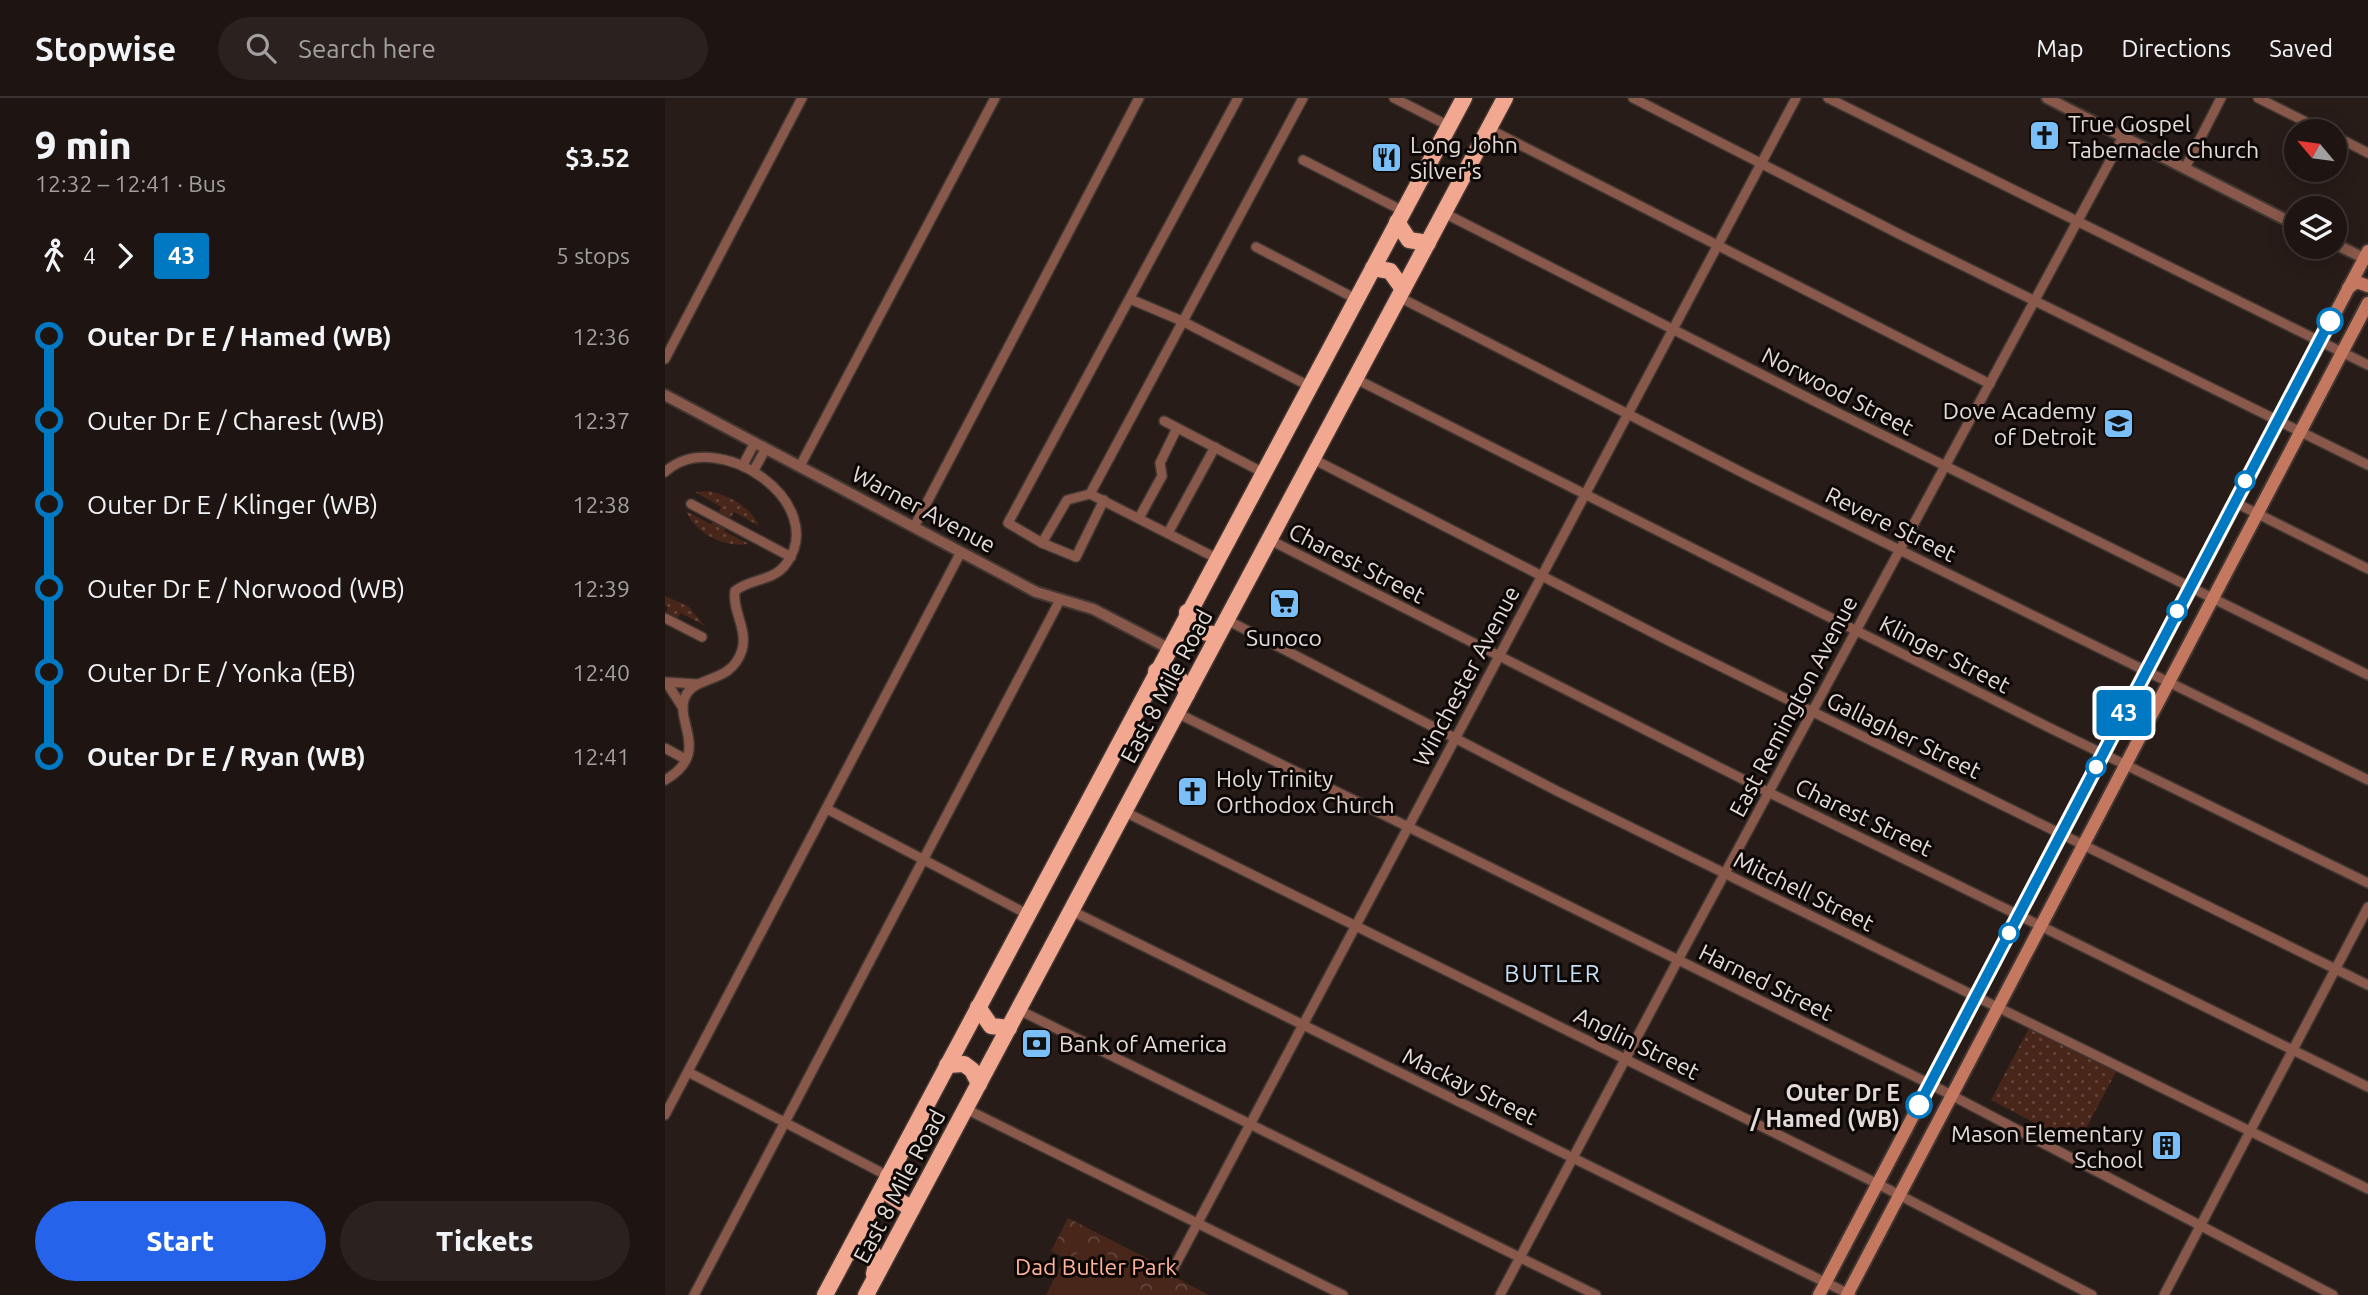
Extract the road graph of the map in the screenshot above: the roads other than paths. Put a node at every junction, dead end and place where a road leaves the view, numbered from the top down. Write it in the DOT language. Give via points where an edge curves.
graph roads {
  1 [pos="802,98"];
  2 [pos="995,98"];
  3 [pos="1139,98"];
  4 [pos="1238,98"];
  5 [pos="1303,98"];
  6 [pos="1394,98"];
  7 [pos="1464,98"];
  8 [pos="1505,98"];
  9 [pos="1633,98"];
  10 [pos="1796,98"];
  11 [pos="1828,98"];
  12 [pos="2047,98"];
  13 [pos="2221,98"];
  14 [pos="2258,98"];
  15 [pos="2300,119"];
  16 [pos="1449,126"];
  17 [pos="1489,129"];
  18 [pos="2123,137"];
  19 [pos="2347,142"];
  20 [pos="2368,153"];
  21 [pos="1303,160"];
  22 [pos="1761,164"];
  23 [pos="2185,169"];
  24 [pos="1444,213"];
  25 [pos="1400,217"];
  26 [pos="2284,219"];
  27 [pos="2077,222"];
  28 [pos="1428,243"];
  29 [pos="1256,247"];
  30 [pos="1717,247"];
  31 [pos="2347,248"];
  32 [pos="2367,256"];
  33 [pos="1373,268"];
  34 [pos="2368,286"];
  35 [pos="2348,288"];
  36 [pos="1401,293"];
  37 [pos="1130,299"];
  38 [pos="1356,299"];
  39 [pos="2034,301"];
  40 [pos="2368,303"];
  41 [pos="1182,321"];
  42 [pos="1673,329"];
  43 [pos="2319,341"];
  44 [pos="2342,352"];
  45 [pos="665,359"];
  46 [pos="2368,365"];
  47 [pos="1356,379"];
  48 [pos="1990,384"];
  49 [pos="1309,386"];
  50 [pos="665,395"];
  51 [pos="1627,414"];
  52 [pos="2277,419"];
  53 [pos="1164,421"];
  54 [pos="1177,428"];
  55 [pos="2299,431"];
  56 [pos="754,444"];
  57 [pos="1215,447"];
  58 [pos="765,450"];
  59 [pos="1313,459"];
  60 [pos="743,465"];
  61 [pos="2368,465"];
  62 [pos="800,466"];
  63 [pos="1945,466"];
  64 [pos="754,470"];
  65 [pos="665,472"];
  66 [pos="1262,472"];
  67 [pos="1090,494"];
  68 [pos="1584,495"];
  69 [pos="1104,500"];
  70 [pos="2234,502"];
  71 [pos="691,504"];
  72 [pos="2256,513"];
  73 [pos="1139,518"];
  74 [pos="914,527"];
  75 [pos="1168,533"];
  76 [pos="1270,540"];
  77 [pos="1041,542"];
  78 [pos="1899,550"];
  79 [pos="961,552"];
  80 [pos="791,557"];
  81 [pos="1216,558"];
  82 [pos="2368,569"];
  83 [pos="1541,576"];
  84 [pos="2190,586"];
  85 [pos="2212,597"];
  86 [pos="1060,600"];
  87 [pos="1187,612"];
  88 [pos="665,618"];
  89 [pos="1227,620"];
  90 [pos="1856,631"];
  91 [pos="1218,635"];
  92 [pos="702,638"];
  93 [pos="1168,648"];
  94 [pos="1497,656"];
  95 [pos="1156,671"];
  96 [pos="2145,671"];
  97 [pos="2368,675"];
  98 [pos="2169,681"];
  99 [pos="666,682"];
  100 [pos="700,684"];
  101 [pos="1187,694"];
  102 [pos="683,709"];
  103 [pos="1812,711"];
  104 [pos="1177,713"];
  105 [pos="1454,738"];
  106 [pos="665,748"];
  107 [pos="2103,754"];
  108 [pos="685,759"];
  109 [pos="2126,763"];
  110 [pos="665,780"];
  111 [pos="2368,780"];
  112 [pos="1768,792"];
  113 [pos="827,809"];
  114 [pos="1125,812"];
  115 [pos="1407,827"];
  116 [pos="2062,833"];
  117 [pos="2084,844"];
  118 [pos="924,860"];
  119 [pos="1724,873"];
  120 [pos="2368,883"];
  121 [pos="2368,907"];
  122 [pos="1072,911"];
  123 [pos="1027,914"];
  124 [pos="2018,915"];
  125 [pos="2042,925"];
  126 [pos="1355,926"];
  127 [pos="1678,960"];
  128 [pos="2335,969"];
  129 [pos="2368,985"];
  130 [pos="1976,997"];
  131 [pos="1999,1006"];
  132 [pos="978,1007"];
  133 [pos="1019,1010"];
  134 [pos="1302,1025"];
  135 [pos="1009,1028"];
  136 [pos="2293,1049"];
  137 [pos="1625,1059"];
  138 [pos="947,1065"];
  139 [pos="688,1072"];
  140 [pos="979,1084"];
  141 [pos="1930,1084"];
  142 [pos="2368,1087"];
  143 [pos="1952,1096"];
  144 [pos="966,1109"];
  145 [pos="665,1115"];
  146 [pos="785,1122"];
  147 [pos="1249,1124"];
  148 [pos="2250,1130"];
  149 [pos="1573,1158"];
  150 [pos="888,1176"];
  151 [pos="1878,1184"];
  152 [pos="2368,1189"];
  153 [pos="1900,1195"];
  154 [pos="912,1209"];
  155 [pos="1197,1223"];
  156 [pos="2200,1226"];
  157 [pos="1520,1258"];
  158 [pos="840,1267"];
  159 [pos="1171,1273"];
  160 [pos="1826,1282"];
  161 [pos="1849,1294"];
  162 [pos="694,1295"];
  163 [pos="825,1295"];
  164 [pos="866,1295"];
  165 [pos="1343,1295"];
  166 [pos="1500,1295"];
  167 [pos="1596,1295"];
  168 [pos="1819,1295"];
  169 [pos="2092,1295"];
  170 [pos="2164,1295"];
  171 [pos="2333,1295"];
  1 -- 45 [label="street"];
  2 -- 62 [label="street"];
  3 -- 74 [label="street"];
  4 -- 37 [label="street"];
  5 -- 41 [label="street"];
  6 -- 16 [label="street"];
  7 -- 16 [label="highway, East 8 Mile Road"];
  8 -- 17 [label="highway, East 8 Mile Road"];
  9 -- 22 [label="street"];
  10 -- 22 [label="street, Winchester Avenue"];
  11 -- 27 [label="street"];
  12 -- 18 [label="street"];
  13 -- 23 [label="street"];
  14 -- 15 [label="street"];
  16 -- 25 [label="highway, East 8 Mile Road"];
  17 -- 24 [label="highway, East 8 Mile Road"];
  17 -- 30 [label="street"];
  18 -- 23 [label="street"];
  18 -- 27 [label="street, East Remington Avenue"];
  19 -- 20 [label="street"];
  21 -- 25 [label="street"];
  22 -- 30 [label="street, Winchester Avenue"];
  22 -- 39 [label="street"];
  23 -- 26 [label="street"];
  24 -- 28 [label="highway, East 8 Mile Road"];
  24 -- 42 [label="street, Norwood Street"];
  25 -- 28 [label="highway" via="1409,240"];
  25 -- 33 [label="highway, East 8 Mile Road"];
  27 -- 39 [label="street, East Remington Avenue"];
  27 -- 43 [label="street"];
  28 -- 36 [label="highway, East 8 Mile Road"];
  29 -- 38 [label="street"];
  30 -- 42 [label="street, Winchester Avenue"];
  30 -- 48 [label="street"];
  31 -- 32 [label="street"];
  32 -- 35 [label="main road"];
  33 -- 36 [label="highway" via="1389,271"];
  33 -- 38 [label="highway, East 8 Mile Road"];
  34 -- 35 [label="main road" via="2357,282"];
  35 -- 43 [label="main road"];
  36 -- 47 [label="highway, East 8 Mile Road"];
  36 -- 51 [label="street, Revere Street"];
  37 -- 41 [label="street"];
  37 -- 77 [label="street" via="1008,523"];
  38 -- 49 [label="highway, East 8 Mile Road"];
  39 -- 48 [label="street, East Remington Avenue"];
  39 -- 52 [label="street"];
  40 -- 44 [label="main road"];
  41 -- 49 [label="street"];
  41 -- 67 [label="street"];
  42 -- 51 [label="street, Winchester Avenue"];
  42 -- 63 [label="street, Norwood Street"];
  43 -- 44 [label="street"];
  43 -- 52 [label="main road"];
  44 -- 46 [label="street"];
  44 -- 55 [label="main road"];
  47 -- 59 [label="highway, East 8 Mile Road"];
  47 -- 68 [label="street, Klinger Street"];
  48 -- 63 [label="street, East Remington Avenue"];
  49 -- 66 [label="highway, East 8 Mile Road"];
  50 -- 56 [label="street, Warner Avenue"];
  51 -- 68 [label="street, Winchester Avenue"];
  51 -- 78 [label="street, Revere Street"];
  52 -- 55 [label="street"];
  52 -- 70 [label="main road"];
  53 -- 54 [label="street"];
  54 -- 57 [label="street"];
  54 -- 73 [label="street" via="1160,463 1162,476"];
  55 -- 61 [label="street"];
  55 -- 72 [label="main road"];
  56 -- 58 [label="street, Warner Avenue"];
  56 -- 60 [label="street"];
  57 -- 66 [label="street"];
  57 -- 75 [label="street"];
  58 -- 62 [label="street, Warner Avenue"];
  58 -- 64 [label="street"];
  59 -- 76 [label="highway, East 8 Mile Road"];
  59 -- 83 [label="street, Gallagher Street"];
  60 -- 64 [label="street"];
  60 -- 65 [label="street" via="701,457 679,462"];
  62 -- 74 [label="street, Warner Avenue"];
  63 -- 78 [label="street, East Remington Avenue"];
  63 -- 84 [label="street, Norwood Street"];
  64 -- 80 [label="street" via="772,485 792,516 796,544"];
  66 -- 81 [label="highway, East 8 Mile Road"];
  67 -- 69 [label="street"];
  67 -- 77 [label="street" via="1067,500"];
  68 -- 83 [label="street, Winchester Avenue"];
  68 -- 90 [label="street, Klinger Street"];
  69 -- 73 [label="street"];
  69 -- 77 [label="street" via="1076,557"];
  70 -- 72 [label="street"];
  70 -- 84 [label="main road"];
  71 -- 80 [label="street"];
  72 -- 82 [label="street"];
  72 -- 85 [label="main road"];
  73 -- 75 [label="street"];
  74 -- 79 [label="street, Warner Avenue"];
  75 -- 81 [label="street"];
  76 -- 89 [label="highway, East 8 Mile Road"];
  76 -- 94 [label="street, Charest Street"];
  78 -- 90 [label="street, East Remington Avenue"];
  78 -- 96 [label="street, Revere Street"];
  79 -- 86 [label="street, Warner Avenue"];
  79 -- 113 [label="street"];
  80 -- 100 [label="street" via="775,575 735,591 743,635 741,651 725,674"];
  81 -- 87 [label="highway, East 8 Mile Road"];
  83 -- 94 [label="street, Winchester Avenue"];
  83 -- 103 [label="street, Gallagher Street"];
  84 -- 85 [label="street, Norwood Street"];
  84 -- 96 [label="main road"];
  85 -- 97 [label="street, Norwood Street"];
  85 -- 98 [label="main road"];
  86 -- 93 [label="street, Warner Avenue" via="1093,609"];
  86 -- 118 [label="street"];
  87 -- 91 [label="highway" via="1196,631"];
  87 -- 93 [label="highway, East 8 Mile Road"];
  88 -- 92 [label="street"];
  89 -- 91 [label="highway, East 8 Mile Road"];
  89 -- 105 [label="street, Mitchell Street"];
  90 -- 103 [label="street, East Remington Avenue"];
  90 -- 107 [label="street, Klinger Street"];
  91 -- 101 [label="highway, East 8 Mile Road"];
  93 -- 95 [label="highway, East 8 Mile Road"];
  94 -- 105 [label="street, Winchester Avenue"];
  94 -- 112 [label="street, Charest Street"];
  95 -- 101 [label="highway" via="1178,676"];
  95 -- 123 [label="highway, East 8 Mile Road"];
  96 -- 98 [label="street, Revere Street"];
  96 -- 107 [label="main road"];
  98 -- 109 [label="main road"];
  98 -- 111 [label="street, Revere Street"];
  99 -- 100 [label="street"];
  99 -- 102 [label="street"];
  100 -- 102 [label="street" via="689,691"];
  101 -- 104 [label="highway, East 8 Mile Road"];
  102 -- 108 [label="street" via="689,736"];
  103 -- 112 [label="street, East Remington Avenue"];
  103 -- 116 [label="street, Gallagher Street"];
  104 -- 114 [label="highway, East 8 Mile Road"];
  104 -- 115 [label="street, Harned Street"];
  105 -- 115 [label="street, Winchester Avenue"];
  105 -- 119 [label="street, Mitchell Street"];
  106 -- 108 [label="street"];
  107 -- 109 [label="street, Klinger Street"];
  107 -- 116 [label="main road"];
  108 -- 110 [label="street"];
  109 -- 117 [label="main road"];
  109 -- 120 [label="street, Klinger Street"];
  112 -- 119 [label="street, East Remington Avenue"];
  112 -- 124 [label="street, Charest Street"];
  113 -- 118 [label="street"];
  113 -- 139 [label="street"];
  114 -- 122 [label="highway, East 8 Mile Road"];
  114 -- 126 [label="street, Anglin Street"];
  115 -- 126 [label="street, Winchester Avenue"];
  115 -- 127 [label="street, Harned Street"];
  116 -- 117 [label="street, Gallagher Street"];
  116 -- 124 [label="main road"];
  117 -- 125 [label="main road"];
  117 -- 128 [label="street, Gallagher Street"];
  118 -- 123 [label="street"];
  118 -- 146 [label="street"];
  119 -- 127 [label="street, East Remington Avenue"];
  119 -- 130 [label="street, Mitchell Street"];
  121 -- 128 [label="street"];
  122 -- 133 [label="highway, East 8 Mile Road"];
  122 -- 134 [label="street, Mackay Street"];
  123 -- 132 [label="highway, East 8 Mile Road"];
  124 -- 125 [label="street, Charest Street"];
  124 -- 130 [label="main road"];
  125 -- 131 [label="main road"];
  125 -- 136 [label="street, Charest Street"];
  126 -- 134 [label="street, Winchester Avenue"];
  126 -- 137 [label="street, Anglin Street"];
  127 -- 137 [label="street, East Remington Avenue"];
  127 -- 141 [label="street, Harned Street"];
  128 -- 129 [label="street, Gallagher Street"];
  128 -- 136 [label="street"];
  130 -- 131 [label="street, Mitchell Street"];
  130 -- 141 [label="main road"];
  131 -- 143 [label="main road"];
  131 -- 148 [label="street, Mitchell Street"];
  132 -- 135 [label="highway" via="991,1026"];
  132 -- 138 [label="highway, East 8 Mile Road"];
  133 -- 135 [label="highway, East 8 Mile Road"];
  133 -- 147 [label="street"];
  134 -- 147 [label="street, Winchester Avenue"];
  134 -- 149 [label="street, Mackay Street"];
  135 -- 140 [label="highway, East 8 Mile Road"];
  136 -- 142 [label="street, Charest Street"];
  136 -- 148 [label="street"];
  137 -- 149 [label="street, East Remington Avenue"];
  137 -- 151 [label="street, Anglin Street"];
  138 -- 140 [label="highway" via="964,1064"];
  138 -- 150 [label="highway, East 8 Mile Road"];
  139 -- 145 [label="street"];
  139 -- 146 [label="street"];
  140 -- 144 [label="highway, East 8 Mile Road"];
  141 -- 143 [label="street, Harned Street"];
  141 -- 151 [label="main road"];
  143 -- 153 [label="main road"];
  143 -- 156 [label="street, Harned Street"];
  144 -- 154 [label="highway, East 8 Mile Road"];
  144 -- 155 [label="street"];
  146 -- 150 [label="street"];
  146 -- 162 [label="street"];
  147 -- 155 [label="street, Winchester Avenue"];
  147 -- 157 [label="street"];
  148 -- 152 [label="street, Mitchell Street"];
  148 -- 156 [label="street"];
  149 -- 157 [label="street, East Remington Avenue"];
  149 -- 160 [label="street, Mackay Street"];
  150 -- 154 [label="highway" via="890,1195"];
  150 -- 158 [label="highway, East 8 Mile Road"];
  151 -- 153 [label="street, Anglin Street"];
  151 -- 160 [label="main road"];
  153 -- 161 [label="main road"];
  153 -- 169 [label="street, Anglin Street"];
  154 -- 164 [label="highway, East 8 Mile Road"];
  155 -- 159 [label="street, Winchester Avenue"];
  155 -- 165 [label="street"];
  156 -- 170 [label="street"];
  156 -- 171 [label="street, Harned Street"];
  157 -- 166 [label="street, East Remington Avenue"];
  157 -- 167 [label="street"];
  158 -- 163 [label="highway, East 8 Mile Road"];
  158 -- 164 [label="highway" via="859,1245 875,1252 877,1260"];
  160 -- 161 [label="street, Mackay Street"];
  160 -- 168 [label="main road"];
}
